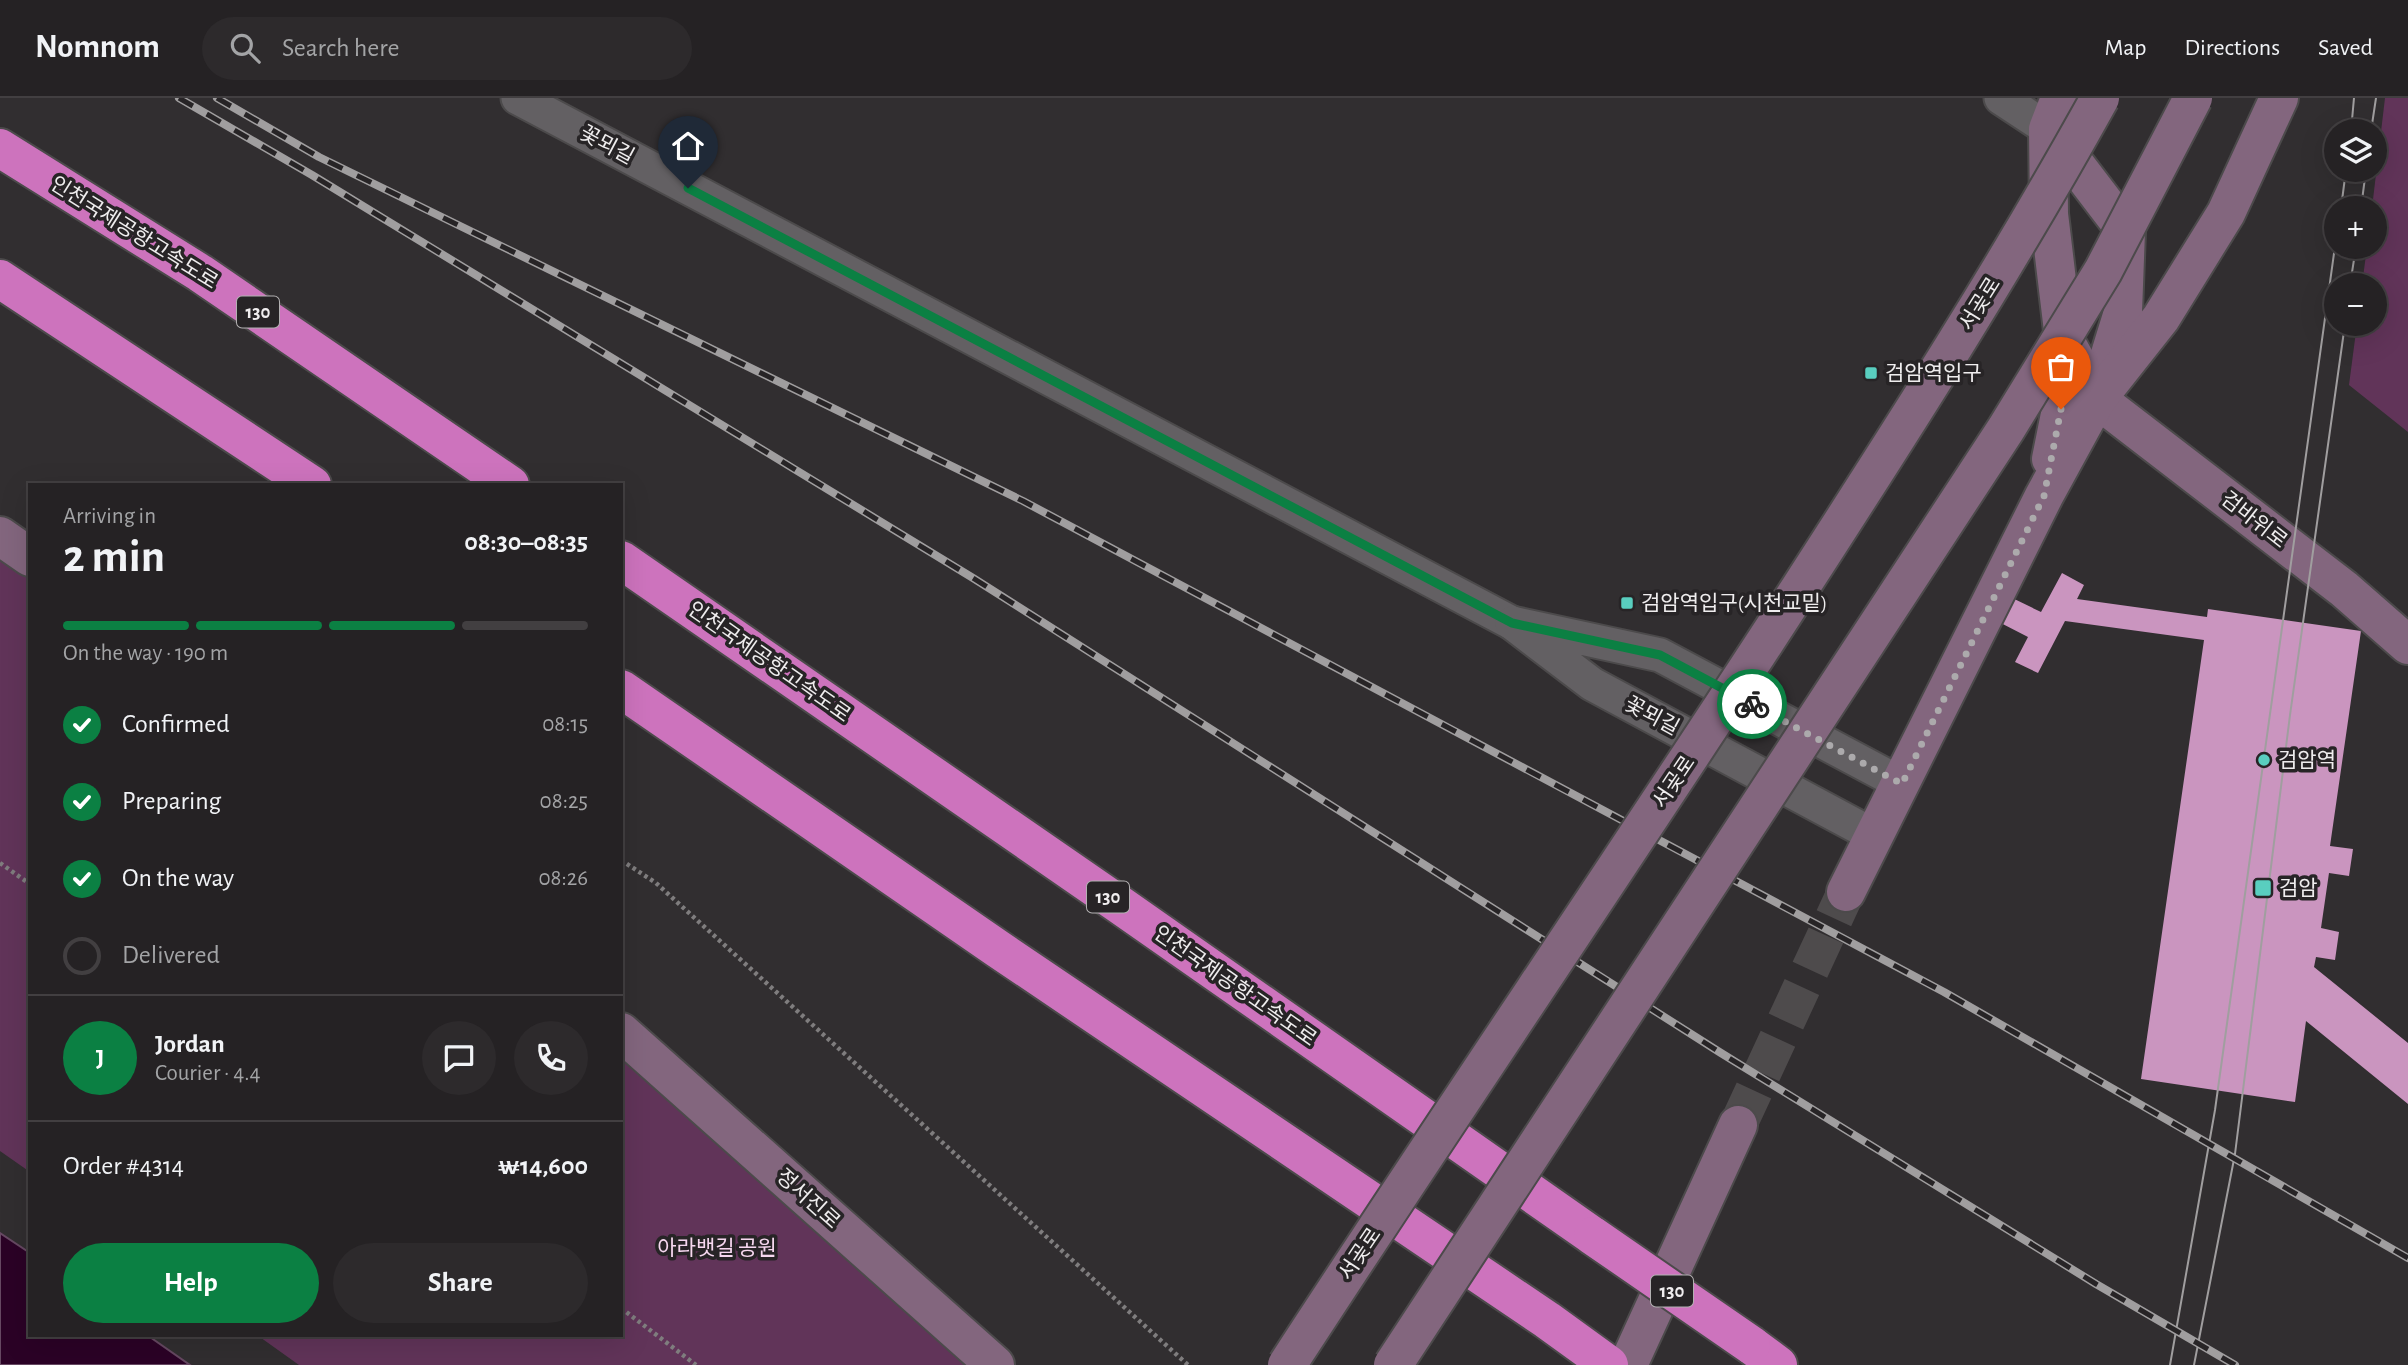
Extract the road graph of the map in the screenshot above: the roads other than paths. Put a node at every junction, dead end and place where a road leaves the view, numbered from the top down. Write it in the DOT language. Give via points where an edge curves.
graph roads {
  1 [pos="518,98"];
  2 [pos="2001,98"];
  3 [pos="2099,98"];
  4 [pos="2193,98"];
  5 [pos="2279,98"];
  6 [pos="2054,113"];
  7 [pos="0,148"];
  8 [pos="0,279"];
  9 [pos="2064,339"];
  10 [pos="2097,399"];
  11 [pos="309,483"];
  12 [pos="507,483"];
  13 [pos="2044,496"];
  14 [pos="0,536"];
  15 [pos="28,556"];
  16 [pos="623,562"];
  17 [pos="1512,623"];
  18 [pos="2408,645"];
  19 [pos="623,691"];
  20 [pos="1902,784"];
  21 [pos="1875,836"];
  22 [pos="1846,892"];
  23 [pos="623,1034"];
  24 [pos="1738,1125"];
  25 [pos="1764,1355"];
  26 [pos="995,1365"];
  27 [pos="1287,1365"];
  28 [pos="1393,1365"];
  29 [pos="1609,1365"];
  30 [pos="1628,1365"];
  1 -- 17 [label="street, 꽃뫼길"];
  2 -- 6 [label="street"];
  3 -- 27 [label="main road, 서곶로, bridge" via="2039,208 1905,425"];
  4 -- 28 [label="main road, bridge" via="2103,271 2006,429"];
  5 -- 10 [label="main road" via="2226,213 2161,318"];
  6 -- 9 [label="main road" via="2049,214"];
  6 -- 10 [label="main road" via="2126,231 2123,312"];
  7 -- 12 [label="highway, 인천국제공항고속도로 / 130" via="200,273"];
  8 -- 11 [label="highway"];
  9 -- 10 [label="main road"];
  9 -- 13 [label="main road" via="2061,409"];
  10 -- 13 [label="main road"];
  10 -- 18 [label="main road, 검바위로" via="2344,589"];
  13 -- 20 [label="main road"];
  14 -- 15 [label="main road"];
  16 -- 25 [label="highway, 인천국제공항고속도로 / 130, bridge"];
  17 -- 20 [label="street, 꽃뫼길" via="1660,655"];
  17 -- 21 [label="street, 꽃뫼길" via="1592,684"];
  19 -- 29 [label="highway"];
  20 -- 21 [label="main road"];
  21 -- 22 [label="main road"];
  23 -- 26 [label="main road, 정서진로"];
  24 -- 30 [label="main road"];
}
